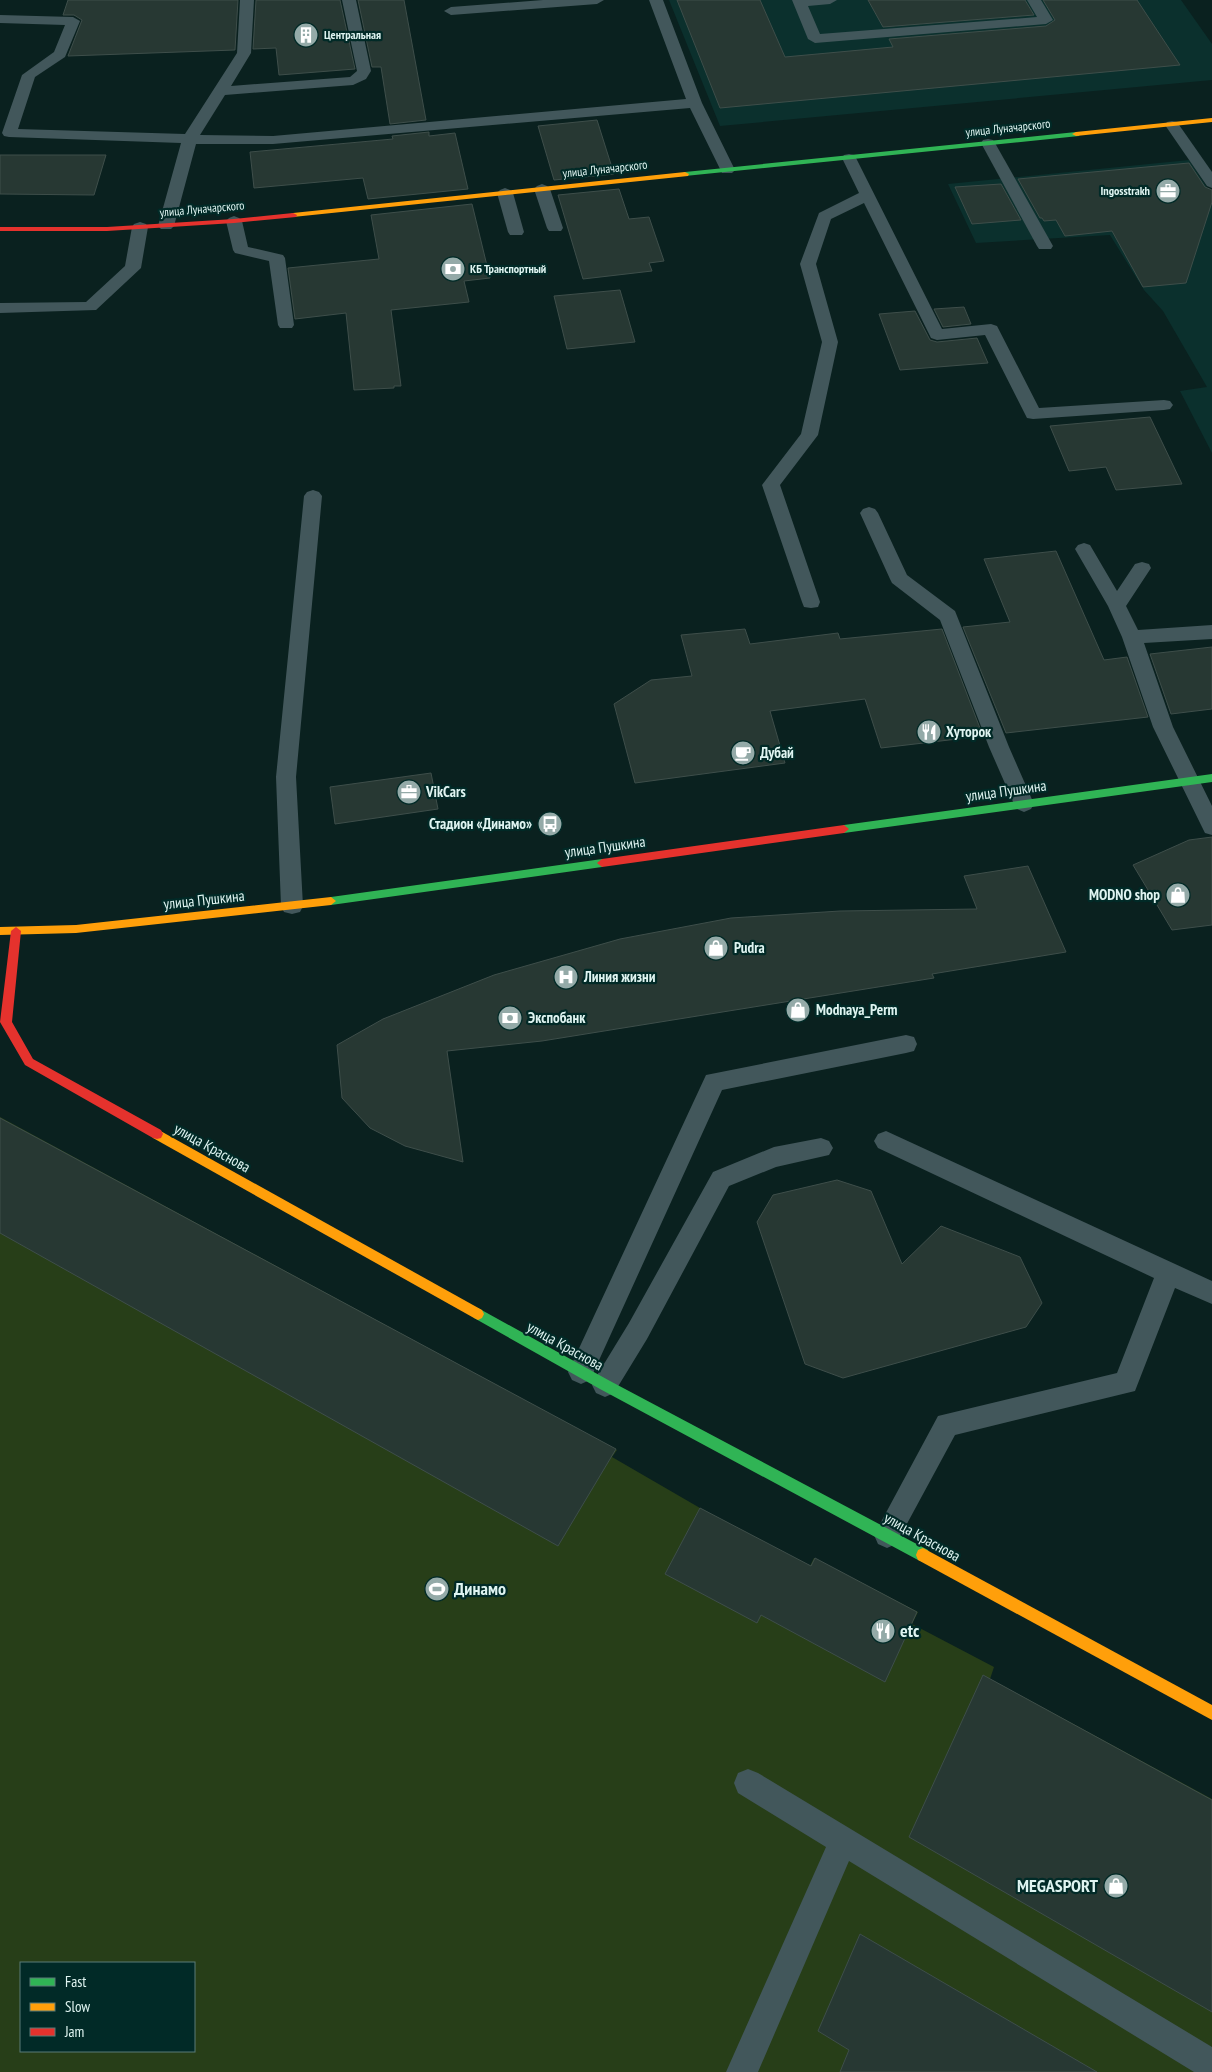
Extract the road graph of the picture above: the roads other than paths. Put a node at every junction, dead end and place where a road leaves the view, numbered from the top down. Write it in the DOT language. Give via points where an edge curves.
graph roads {
  1 [pos="247,0"];
  2 [pos="349,0"];
  3 [pos="597,0"];
  4 [pos="656,0"];
  5 [pos="830,0"];
  6 [pos="1034,0"];
  7 [pos="799,1"];
  8 [pos="450,11"];
  9 [pos="0,19"];
  10 [pos="220,91"];
  11 [pos="695,103"];
  12 [pos="1212,120"];
  13 [pos="1172,125"];
  14 [pos="190,139"];
  15 [pos="988,144"];
  16 [pos="849,158"];
  17 [pos="727,170"];
  18 [pos="1212,183"];
  19 [pos="542,189"];
  20 [pos="505,193"];
  21 [pos="867,195"];
  22 [pos="234,221"];
  23 [pos="166,226"];
  24 [pos="140,227"];
  25 [pos="555,228"];
  26 [pos="0,229"];
  27 [pos="516,232"];
  28 [pos="1046,246"];
  29 [pos="0,308"];
  30 [pos="286,325"];
  31 [pos="1164,405"];
  32 [pos="313,496"];
  33 [pos="869,513"];
  34 [pos="1084,549"];
  35 [pos="1142,568"];
  36 [pos="811,602"];
  37 [pos="1117,606"];
  38 [pos="1212,632"];
  39 [pos="1132,637"];
  40 [pos="1212,778"];
  41 [pos="1190,781"];
  42 [pos="1024,804"];
  43 [pos="1212,826"];
  44 [pos="292,906"];
  45 [pos="0,931"];
  46 [pos="16,932"];
  47 [pos="906,1044"];
  48 [pos="886,1142"];
  49 [pos="821,1148"];
  50 [pos="1168,1274"];
  51 [pos="1212,1294"];
  52 [pos="581,1372"];
  53 [pos="605,1386"];
  54 [pos="887,1534"];
  55 [pos="1212,1714"];
  56 [pos="748,1784"];
  57 [pos="844,1842"];
  58 [pos="1212,2064"];
  59 [pos="742,2072"];
  1 -- 10 [label="lane" via="244,53"];
  2 -- 10 [label="lane" via="364,70 353,82"];
  3 -- 8 [label="lane"];
  4 -- 11 [label="lane"];
  5 -- 7 [label="lane"];
  6 -- 7 [label="lane" via="1046,20 815,39"];
  9 -- 14 [label="lane" via="73,21 60,54 29,75 9,133"];
  10 -- 14 [label="lane"];
  11 -- 14 [label="lane" via="273,140"];
  11 -- 17 [label="lane"];
  12 -- 13 [label="main road, улица Луначарского"];
  13 -- 15 [label="main road, улица Луначарского"];
  13 -- 18 [label="lane"];
  14 -- 23 [label="lane"];
  15 -- 16 [label="main road, улица Луначарского"];
  15 -- 28 [label="lane"];
  16 -- 17 [label="main road, улица Луначарского"];
  16 -- 21 [label="lane"];
  17 -- 19 [label="main road, улица Луначарского"];
  19 -- 20 [label="main road, улица Луначарского"];
  19 -- 25 [label="lane"];
  20 -- 22 [label="main road, улица Луначарского"];
  20 -- 27 [label="lane"];
  21 -- 31 [label="lane" via="937,335 991,328 1033,414"];
  21 -- 36 [label="lane" via="824,216 808,264 830,342 810,435 771,485"];
  22 -- 23 [label="main road, улица Луначарского"];
  22 -- 30 [label="lane" via="240,250 278,258"];
  23 -- 24 [label="main road, улица Луначарского"];
  24 -- 26 [label="main road, улица Луначарского"];
  24 -- 29 [label="lane" via="133,268 90,307"];
  32 -- 44 [label="lane" via="286,776"];
  33 -- 42 [label="lane" via="900,579 948,616"];
  34 -- 37 [label="lane"];
  35 -- 37 [label="lane"];
  37 -- 39 [label="lane"];
  38 -- 39 [label="lane"];
  39 -- 41 [label="lane" via="1163,727"];
  40 -- 41 [label="main road, улица Пушкина"];
  41 -- 42 [label="main road, улица Пушкина"];
  41 -- 43 [label="lane"];
  42 -- 44 [label="main road, улица Пушкина"];
  44 -- 46 [label="main road, улица Пушкина" via="76,929"];
  45 -- 46 [label="main road, улица Пушкина"];
  46 -- 52 [label="main road, улица Краснова" via="6,1022 28,1062"];
  47 -- 52 [label="lane" via="714,1082"];
  48 -- 50 [label="lane"];
  49 -- 53 [label="lane" via="774,1157 721,1179"];
  50 -- 51 [label="lane"];
  50 -- 54 [label="lane" via="1126,1384 947,1425"];
  52 -- 53 [label="main road, улица Краснова"];
  53 -- 54 [label="main road, улица Краснова"];
  54 -- 55 [label="main road, улица Краснова"];
  56 -- 57 [label="lane"];
  57 -- 58 [label="lane"];
  57 -- 59 [label="lane"];
}
